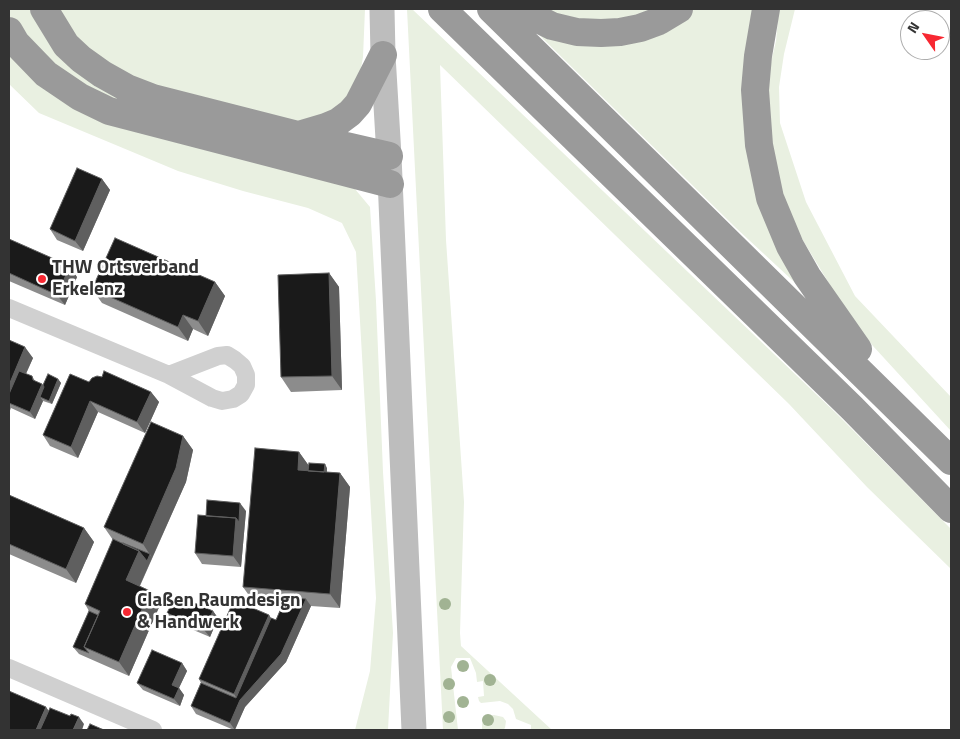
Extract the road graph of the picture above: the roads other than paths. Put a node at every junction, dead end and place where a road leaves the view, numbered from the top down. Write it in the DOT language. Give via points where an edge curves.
graph roads {
  1 [pos="44,9"];
  2 [pos="382,9"];
  3 [pos="442,9"];
  4 [pos="491,9"];
  5 [pos="518,9"];
  6 [pos="679,9"];
  7 [pos="766,9"];
  8 [pos="9,31"];
  9 [pos="383,55"];
  10 [pos="298,135"];
  11 [pos="389,156"];
  12 [pos="390,184"];
  13 [pos="9,308"];
  14 [pos="170,375"];
  15 [pos="922,431"];
  16 [pos="951,461"];
  17 [pos="951,509"];
  18 [pos="9,668"];
  19 [pos="413,702"];
  20 [pos="152,730"];
  21 [pos="406,730"];
  22 [pos="414,730"];
  1 -- 10 [label="highway" via="66,45 81,60 127,88"];
  2 -- 9 [label="main road"];
  3 -- 17 [label="highway"];
  4 -- 15 [label="highway"];
  5 -- 6 [label="highway" via="552,26 601,33 640,28"];
  7 -- 15 [label="highway" via="758,56 756,119 766,181 777,218 807,276 846,334"];
  8 -- 12 [label="highway" via="16,44 46,74 80,97 109,111"];
  9 -- 10 [label="highway" via="358,104 350,113 338,122"];
  9 -- 11 [label="main road"];
  10 -- 11 [label="highway"];
  11 -- 12 [label="main road"];
  12 -- 19 [label="main road"];
  13 -- 14 [label="street"];
  15 -- 16 [label="highway"];
  18 -- 20 [label="street"];
  19 -- 21 [label="street"];
  19 -- 22 [label="main road"];
}
